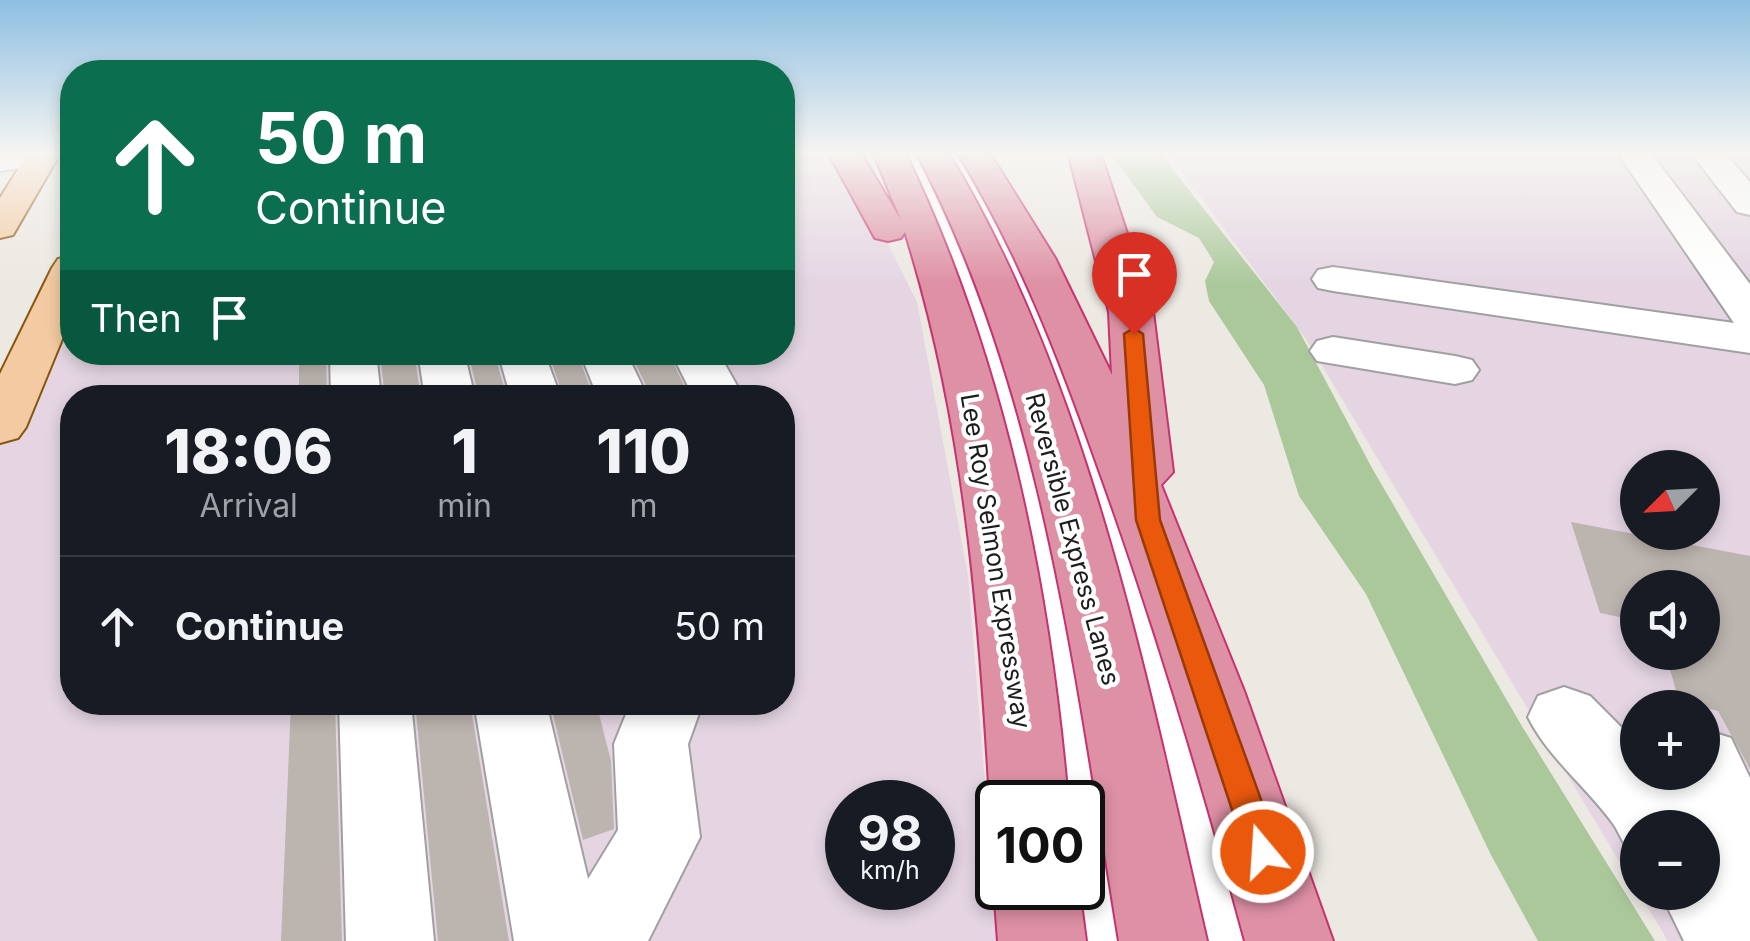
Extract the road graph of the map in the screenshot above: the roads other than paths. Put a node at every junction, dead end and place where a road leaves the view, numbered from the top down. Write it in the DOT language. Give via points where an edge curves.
graph roads {
  1 [pos="23,196"];
  2 [pos="871,196"];
  3 [pos="910,196"];
  4 [pos="956,196"];
  5 [pos="999,196"];
  6 [pos="1097,196"];
  7 [pos="1665,196"];
  8 [pos="0,227"];
  9 [pos="1333,279"];
  10 [pos="60,294"];
  11 [pos="1750,314"];
  12 [pos="1750,339"];
  13 [pos="1333,351"];
  14 [pos="1456,370"];
  15 [pos="0,426"];
  16 [pos="1148,520"];
  17 [pos="998,538"];
  18 [pos="376,715"];
  19 [pos="513,715"];
  20 [pos="652,716"];
  21 [pos="1564,717"];
  22 [pos="1026,780"];
  23 [pos="1716,790"];
  24 [pos="1647,810"];
  25 [pos="1750,868"];
  26 [pos="1039,910"];
  27 [pos="1713,910"];
  28 [pos="390,941"];
  29 [pos="558,941"];
  30 [pos="600,941"];
  31 [pos="1042,941"];
  32 [pos="1162,941"];
  33 [pos="1289,941"];
  34 [pos="1733,941"];
  1 -- 8 [label="main road"];
  2 -- 17 [label="highway" via="905,269"];
  3 -- 17 [label="highway, Lee Roy Selmon Expressway" via="959,339"];
  4 -- 32 [label="highway, Reversible Express Lanes" via="998,288 1061,477 1106,654"];
  5 -- 16 [label="highway" via="1069,327"];
  6 -- 16 [label="highway" via="1131,312"];
  7 -- 11 [label="lane"];
  9 -- 12 [label="lane"];
  10 -- 15 [label="main road"];
  13 -- 14 [label="lane"];
  16 -- 33 [label="highway"];
  17 -- 22 [label="highway, Lee Roy Selmon Expressway"];
  18 -- 28 [label="lane"];
  19 -- 29 [label="lane"];
  20 -- 30 [label="lane" via="659,837"];
  21 -- 24 [label="lane"];
  23 -- 25 [label="lane"];
  26 -- 31 [label="highway"];
  27 -- 34 [label="lane"];
}
